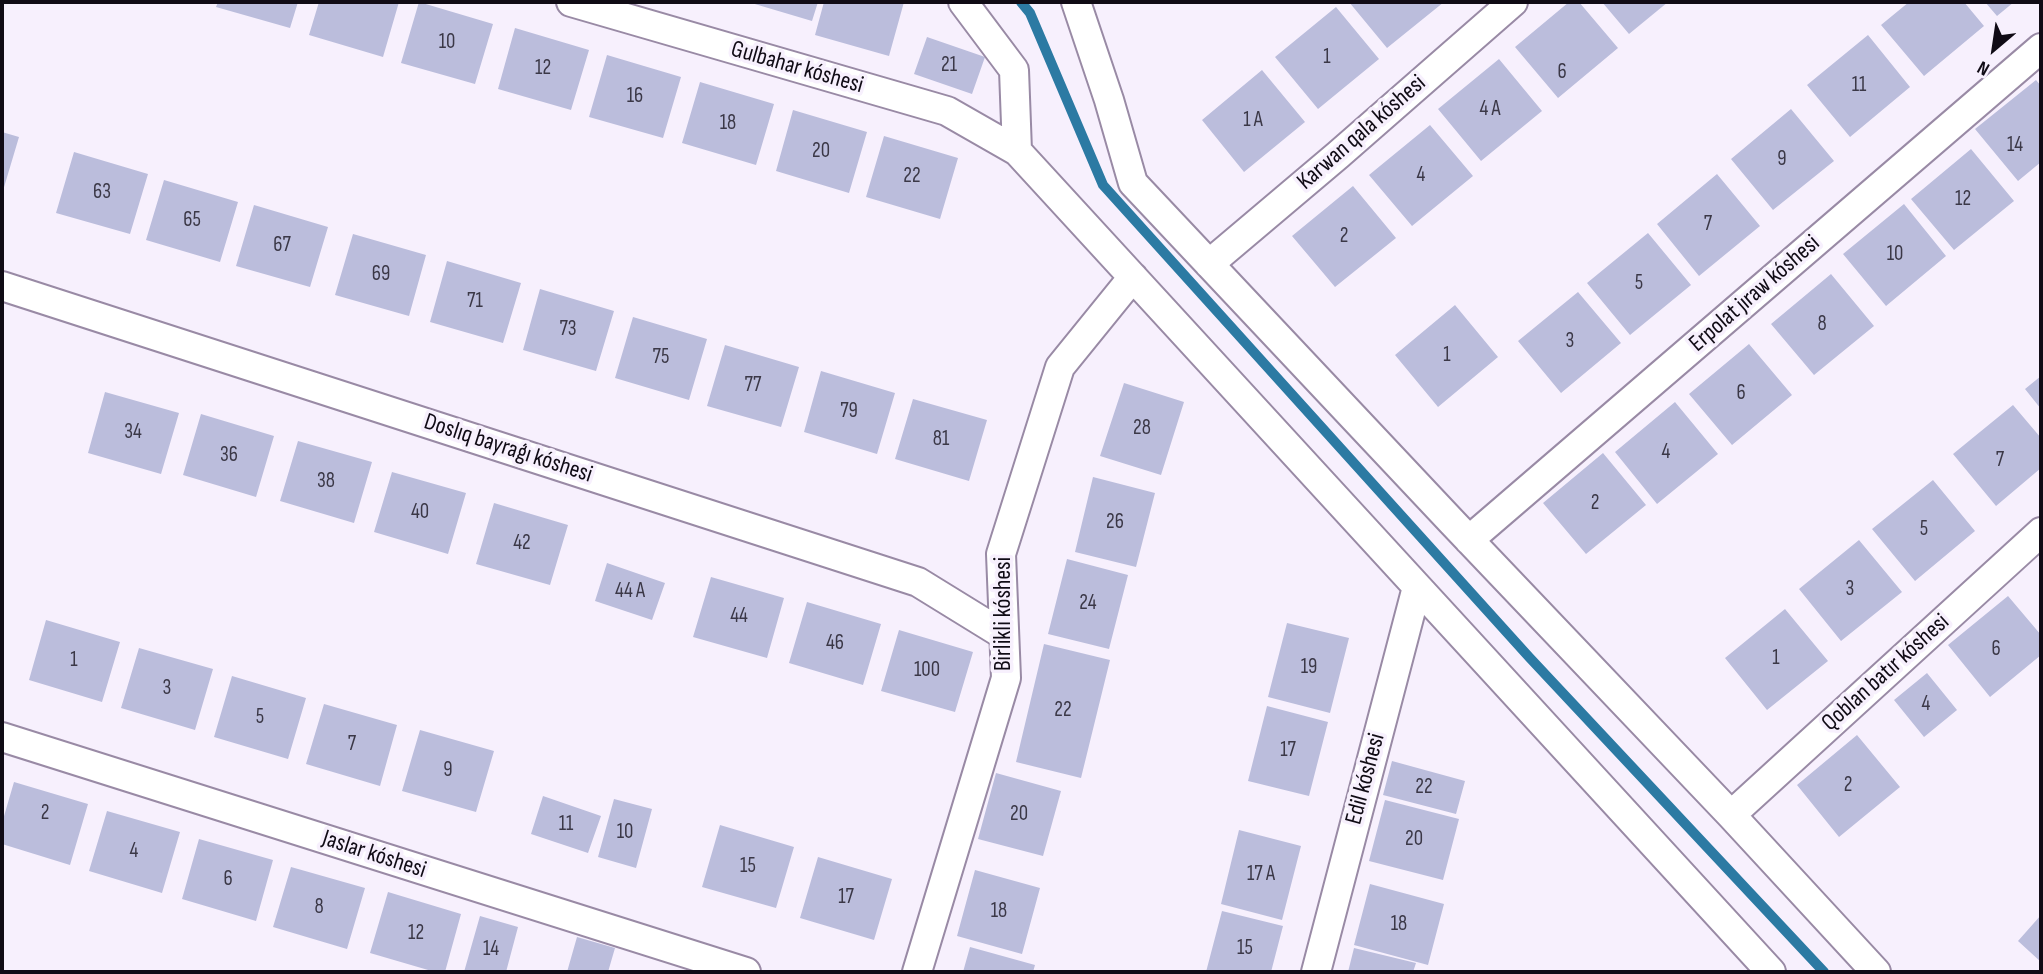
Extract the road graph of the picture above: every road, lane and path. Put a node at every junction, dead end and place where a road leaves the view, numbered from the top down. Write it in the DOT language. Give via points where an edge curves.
graph roads {
  1 [pos="571,2"];
  2 [pos="962,2"];
  3 [pos="1076,2"];
  4 [pos="1513,2"];
  5 [pos="2041,48"];
  6 [pos="1017,151"];
  7 [pos="1209,264"];
  8 [pos="1133,277"];
  9 [pos="2,286"];
  10 [pos="2041,531"];
  11 [pos="1469,540"];
  12 [pos="1417,587"];
  13 [pos="1004,635"];
  14 [pos="2,737"];
  15 [pos="1731,815"];
  16 [pos="746,972"];
  17 [pos="917,972"];
  18 [pos="1316,972"];
  19 [pos="1771,972"];
  20 [pos="1876,972"];
  1 -- 6 [label="street, Gulbahar kóshesi" via="947,111"];
  2 -- 6 [label="street" via="1014,70"];
  3 -- 7 [label="street" via="1133,183"];
  4 -- 7 [label="street, Karwan qala kóshesi"];
  5 -- 11 [label="street, Erpolat jıraw kóshesi"];
  6 -- 8 [label="street, Gulbahar kóshesi"];
  7 -- 11 [label="street"];
  8 -- 12 [label="street, Gulbahar kóshesi"];
  8 -- 13 [label="street, Birlikli kóshesi" via="1060,366 1002,554"];
  9 -- 13 [label="street, Doslıq bayraǵı kóshesi" via="918,582"];
  10 -- 15 [label="street, Qoblan batır kóshesi"];
  11 -- 15 [label="street"];
  12 -- 18 [label="street, Edil kóshesi"];
  12 -- 19 [label="street, Gulbahar kóshesi"];
  13 -- 17 [label="street, Birlikli kóshesi" via="1006,678"];
  14 -- 16 [label="street, Jaslar kóshesi"];
  15 -- 20 [label="street"];
}
